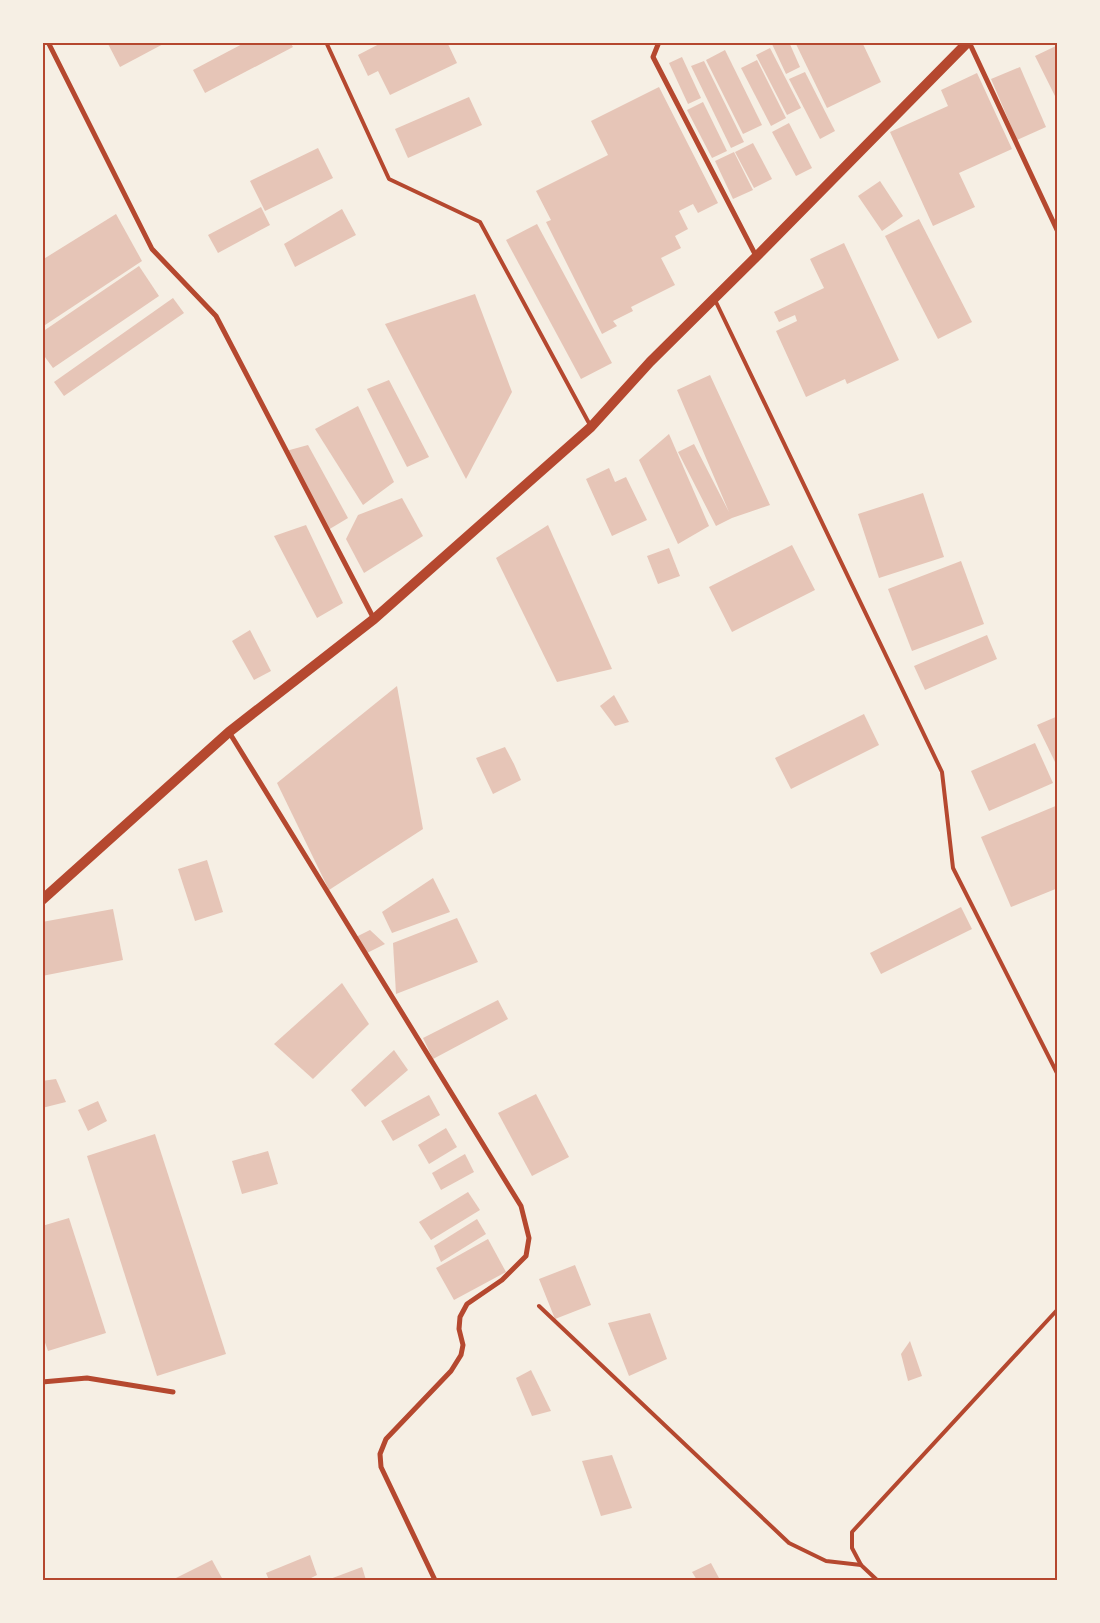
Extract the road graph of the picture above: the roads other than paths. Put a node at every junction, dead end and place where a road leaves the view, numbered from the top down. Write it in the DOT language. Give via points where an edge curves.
graph roads {
  1 [pos="48,42"];
  2 [pos="326,42"];
  3 [pos="659,42"];
  4 [pos="968,42"];
  5 [pos="1058,232"];
  6 [pos="756,257"];
  7 [pos="714,298"];
  8 [pos="591,426"];
  9 [pos="374,618"];
  10 [pos="229,732"];
  11 [pos="42,900"];
  12 [pos="1058,1075"];
  13 [pos="539,1306"];
  14 [pos="1058,1309"];
  15 [pos="42,1382"];
  16 [pos="173,1392"];
  17 [pos="861,1564"];
  18 [pos="435,1580"];
  19 [pos="877,1580"];
  1 -- 9 [label="street" via="152,249 216,316"];
  2 -- 8 [label="lane" via="389,179 480,222"];
  3 -- 6 [label="street" via="654,57"];
  4 -- 5 [label="street"];
  4 -- 6 [label="main road"];
  6 -- 7 [label="main road"];
  7 -- 8 [label="main road"];
  7 -- 12 [label="lane" via="942,772 953,868"];
  8 -- 9 [label="main road"];
  9 -- 10 [label="main road"];
  10 -- 11 [label="main road"];
  10 -- 18 [label="street" via="520,1206 529,1238 526,1256 502,1280 467,1304 460,1317 461,1355 451,1371 386,1440 380,1454 382,1467"];
  13 -- 17 [label="lane" via="789,1543 826,1561"];
  14 -- 17 [label="lane" via="852,1532 852,1548"];
  15 -- 16 [label="street" via="87,1378"];
  17 -- 19 [label="lane"];
}
